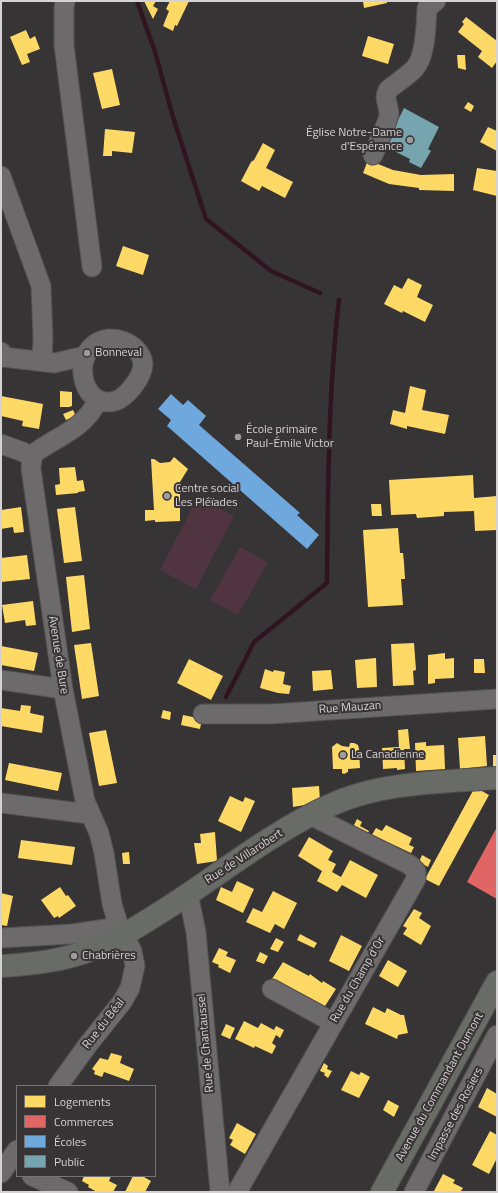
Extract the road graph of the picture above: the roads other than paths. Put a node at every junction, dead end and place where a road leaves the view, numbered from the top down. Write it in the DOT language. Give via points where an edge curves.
graph roads {
  1 [pos="65,1"];
  2 [pos="436,1"];
  3 [pos="373,155"];
  4 [pos="1,176"];
  5 [pos="92,267"];
  6 [pos="2,355"];
  7 [pos="85,356"];
  8 [pos="48,362"];
  9 [pos="84,382"];
  10 [pos="98,400"];
  11 [pos="1,444"];
  12 [pos="32,457"];
  13 [pos="1,680"];
  14 [pos="63,689"];
  15 [pos="497,699"];
  16 [pos="204,714"];
  17 [pos="497,778"];
  18 [pos="1,803"];
  19 [pos="89,814"];
  20 [pos="310,815"];
  21 [pos="188,894"];
  22 [pos="121,931"];
  23 [pos="1,938"];
  24 [pos="1,966"];
  25 [pos="497,982"];
  26 [pos="272,989"];
  27 [pos="491,1008"];
  28 [pos="334,1023"];
  29 [pos="497,1035"];
  30 [pos="59,1085"];
  31 [pos="34,1177"];
  32 [pos="68,1192"];
  33 [pos="220,1192"];
  34 [pos="237,1192"];
  35 [pos="382,1192"];
  36 [pos="414,1192"];
  1 -- 5 [label="street" via="64,45"];
  2 -- 3 [label="street" via="427,8 420,63 386,94 389,115"];
  4 -- 8 [label="street" via="40,286 43,338"];
  6 -- 8 [label="street"];
  7 -- 8 [label="street"];
  7 -- 9 [label="street" via="82,368"];
  7 -- 10 [label="street" via="94,344 102,340 118,340 127,342 134,348 140,355 143,365 128,394 115,401"];
  8 -- 9 [label="street" via="75,374"];
  9 -- 10 [label="street" via="88,393"];
  10 -- 12 [label="street" via="80,424 44,446"];
  11 -- 12 [label="street"];
  12 -- 14 [label="street, Avenue de Bure" via="32,476"];
  13 -- 14 [label="street"];
  14 -- 19 [label="street, Avenue de Bure"];
  15 -- 16 [label="street, Rue Mauzan" via="271,714"];
  17 -- 20 [label="main road, Rue de Villarobert" via="368,792 332,804"];
  18 -- 19 [label="street"];
  19 -- 22 [label="street, Avenue de Bure" via="99,833 112,904"];
  20 -- 21 [label="main road, Rue de Villarobert"];
  20 -- 28 [label="street, Rue du Champ d'Or" via="410,865 417,875"];
  21 -- 22 [label="main road, Rue de Villarobert" via="141,925"];
  21 -- 33 [label="street, Rue de Chantaussel" via="196,932"];
  22 -- 23 [label="street"];
  22 -- 24 [label="main road, Rue de Villarobert" via="103,945 74,956 34,964"];
  22 -- 30 [label="street, Rue du Béal" via="132,951 135,966 130,988"];
  25 -- 27 [label="main road, Avenue du Commandant Dumont"];
  26 -- 28 [label="street"];
  27 -- 35 [label="main road, Avenue du Commandant Dumont"];
  28 -- 34 [label="street, Rue du Champ d'Or"];
  29 -- 36 [label="street, Impasse des Rosiers"];
  31 -- 32 [label="street"];
}
